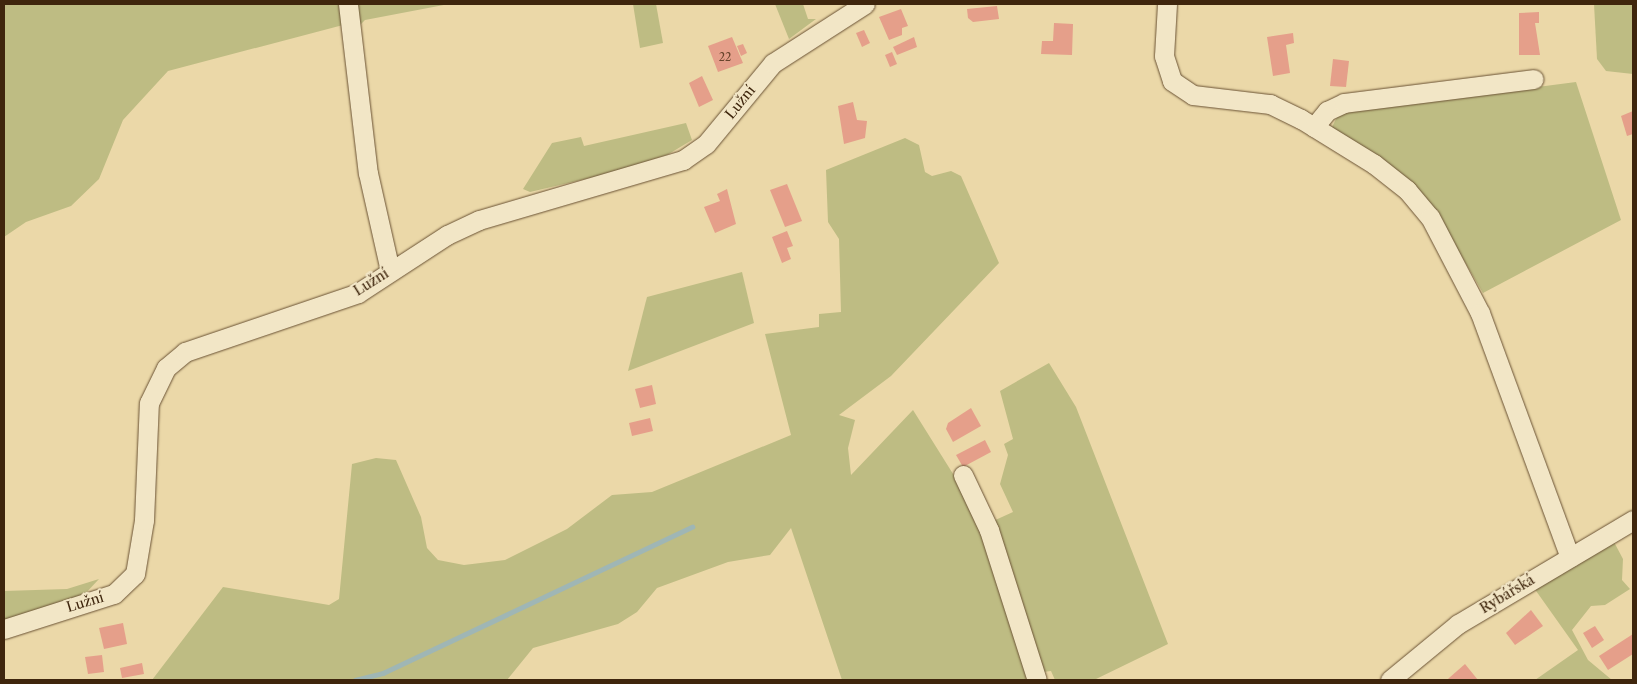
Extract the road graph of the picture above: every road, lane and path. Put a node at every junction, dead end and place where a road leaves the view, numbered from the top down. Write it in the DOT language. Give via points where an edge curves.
graph roads {
  1 [pos="348,4"];
  2 [pos="865,4"];
  3 [pos="1167,4"];
  4 [pos="1533,79"];
  5 [pos="1314,127"];
  6 [pos="390,271"];
  7 [pos="963,474"];
  8 [pos="1633,520"];
  9 [pos="1570,557"];
  10 [pos="4,629"];
  11 [pos="1037,680"];
  12 [pos="1390,680"];
  1 -- 6 [label="street" via="367,164"];
  2 -- 6 [label="street, Lužní" via="773,63 706,144 683,160 479,220"];
  3 -- 5 [label="street" via="1164,56 1172,81 1193,95 1270,104"];
  4 -- 5 [label="street" via="1344,103 1327,111"];
  5 -- 9 [label="street" via="1374,164 1407,190 1430,217 1480,312"];
  6 -- 10 [label="street, Lužní" via="358,293 310,312 243,328 185,352 166,368 149,403 145,427 144,520 135,574 114,594"];
  7 -- 11 [label="street" via="989,530"];
  8 -- 9 [label="street, Rybářská"];
  9 -- 12 [label="street, Rybářská" via="1458,624"];
}
